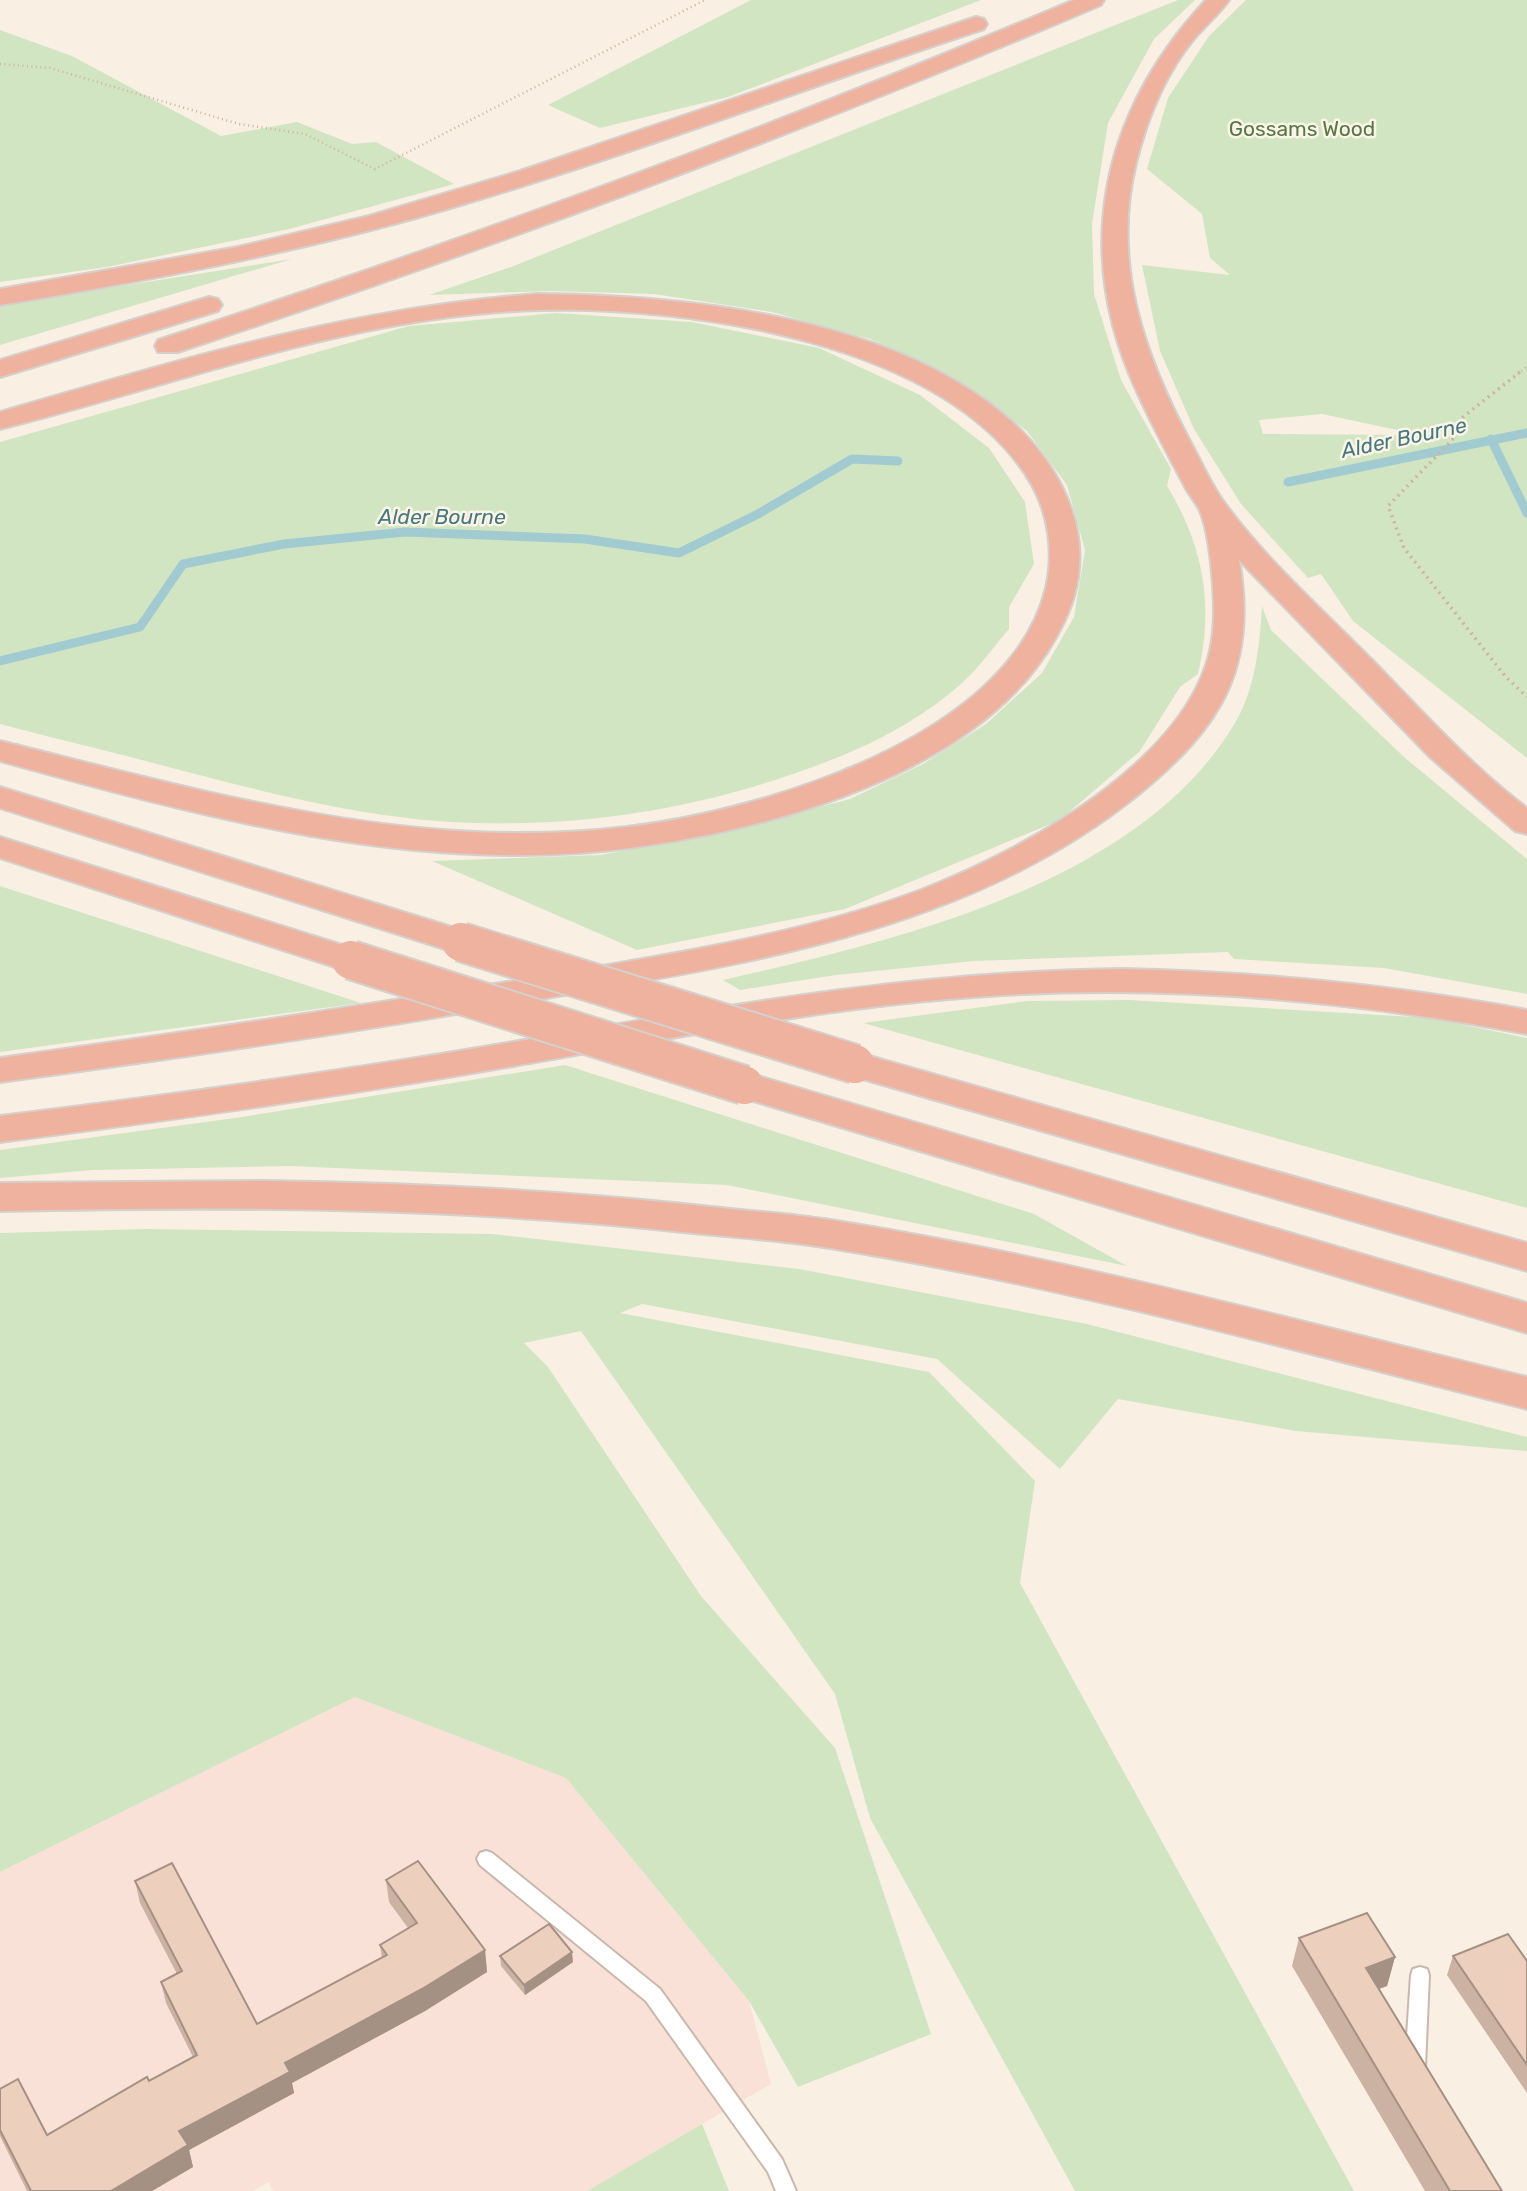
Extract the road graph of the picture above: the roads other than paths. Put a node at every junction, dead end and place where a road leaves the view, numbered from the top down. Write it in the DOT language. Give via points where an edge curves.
graph roads {
  1 [pos="1093,0"];
  2 [pos="1218,0"];
  3 [pos="400,243"];
  4 [pos="0,297"];
  5 [pos="230,299"];
  6 [pos="0,369"];
  7 [pos="0,400"];
  8 [pos="0,421"];
  9 [pos="1215,512"];
  10 [pos="0,751"];
  11 [pos="0,797"];
  12 [pos="1527,824"];
  13 [pos="0,847"];
  14 [pos="1527,1022"];
  15 [pos="0,1070"];
  16 [pos="0,1129"];
  17 [pos="0,1197"];
  18 [pos="1527,1257"];
  19 [pos="1527,1318"];
  20 [pos="1527,1393"];
  21 [pos="486,1859"];
  22 [pos="1420,1975"];
  23 [pos="1428,2088"];
  24 [pos="786,2191"];
  1 -- 7 [label="highway" via="738,147 513,230"];
  2 -- 9 [label="highway" via="1186,35 1146,96 1124,152 1116,204 1119,285 1135,354 1154,402"];
  3 -- 4 [label="highway" via="843,81 987,19 632,143 378,222 147,272"];
  5 -- 6 [label="highway"];
  8 -- 10 [label="highway" via="266,345 425,312 576,302 713,312 792,328 856,348 904,367 968,403 1016,442 1040,472 1058,511 1067,568 1038,645 1008,681 949,729 845,783 739,817 666,832 537,844 379,836 227,809"];
  9 -- 12 [label="highway" via="1416,724"];
  9 -- 15 [label="highway" via="1231,621 1221,672 1208,701 1177,742 1108,806 1002,869 868,918 670,965 385,1016"];
  11 -- 18 [label="highway, bridge" via="855,1064"];
  13 -- 19 [label="highway, bridge" via="744,1085"];
  14 -- 16 [label="highway" via="1428,1004 1265,985 1135,980 991,984 809,1003 495,1057"];
  17 -- 20 [label="highway" via="230,1192 378,1195 587,1206 826,1234 1016,1270"];
  21 -- 24 [label="lane" via="653,1995 775,2166"];
  22 -- 23 [label="lane" via="1414,2066"];
}
